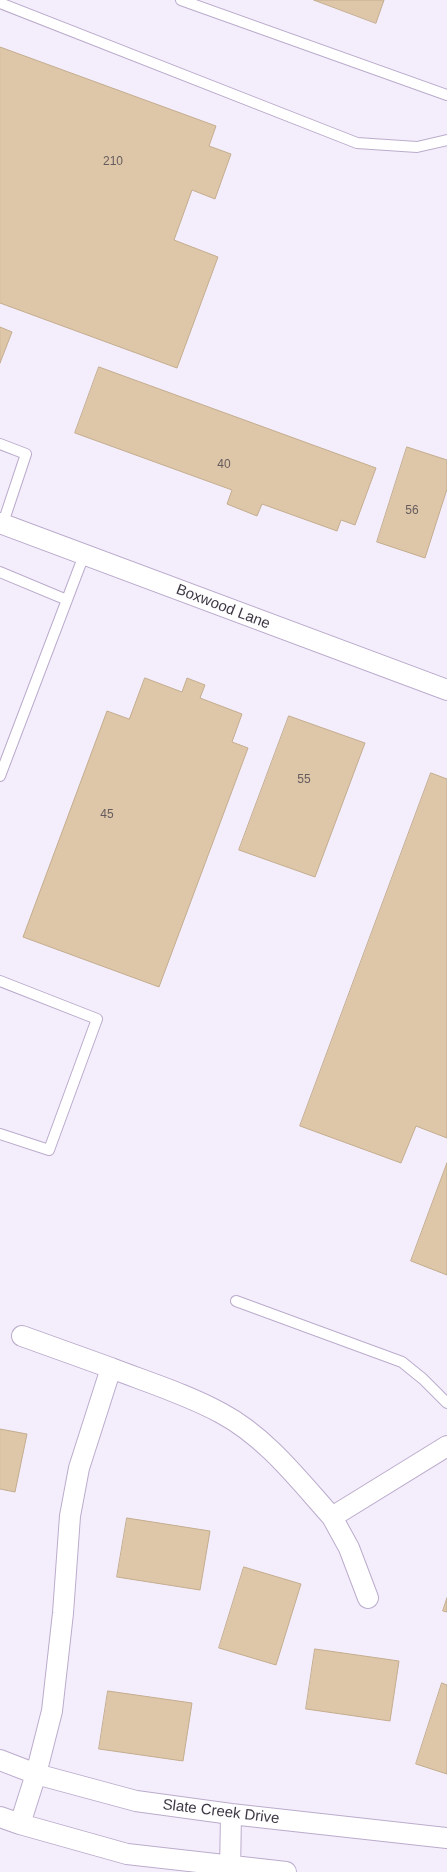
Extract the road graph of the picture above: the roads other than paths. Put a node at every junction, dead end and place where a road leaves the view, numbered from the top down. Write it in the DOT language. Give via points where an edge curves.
graph roads {
  1 [pos="181,0"];
  2 [pos="0,3"];
  3 [pos="447,96"];
  4 [pos="447,140"];
  5 [pos="0,444"];
  6 [pos="1,526"];
  7 [pos="84,555"];
  8 [pos="0,572"];
  9 [pos="66,600"];
  10 [pos="447,690"];
  11 [pos="0,776"];
  12 [pos="0,981"];
  13 [pos="0,1134"];
  14 [pos="236,1301"];
  15 [pos="22,1336"];
  16 [pos="111,1368"];
  17 [pos="447,1404"];
  18 [pos="447,1446"];
  19 [pos="332,1517"];
  20 [pos="368,1598"];
  21 [pos="0,1760"];
  22 [pos="36,1774"];
  23 [pos="231,1814"];
  24 [pos="0,1817"];
  25 [pos="20,1824"];
  26 [pos="447,1838"];
  27 [pos="231,1869"];
  28 [pos="286,1872"];
  1 -- 3 [label="lane"];
  2 -- 4 [label="lane" via="357,143 417,147"];
  5 -- 6 [label="lane" via="26,454"];
  6 -- 7 [label="street, Boxwood Lane"];
  7 -- 9 [label="lane"];
  7 -- 10 [label="street, Boxwood Lane"];
  8 -- 9 [label="lane"];
  9 -- 11 [label="lane"];
  12 -- 13 [label="lane" via="97,1019 49,1150"];
  14 -- 17 [label="lane" via="402,1362"];
  15 -- 16 [label="street"];
  16 -- 19 [label="street" via="195,1400 254,1435"];
  16 -- 22 [label="street" via="79,1468 70,1516 64,1612 52,1711"];
  18 -- 19 [label="street"];
  19 -- 20 [label="street" via="349,1548"];
  21 -- 22 [label="street, Slate Creek Drive"];
  22 -- 23 [label="street, Slate Creek Drive" via="136,1801"];
  22 -- 25 [label="street"];
  23 -- 26 [label="street, Slate Creek Drive"];
  23 -- 27 [label="street"];
  24 -- 25 [label="street"];
  25 -- 27 [label="street" via="127,1854"];
  27 -- 28 [label="street"];
}
